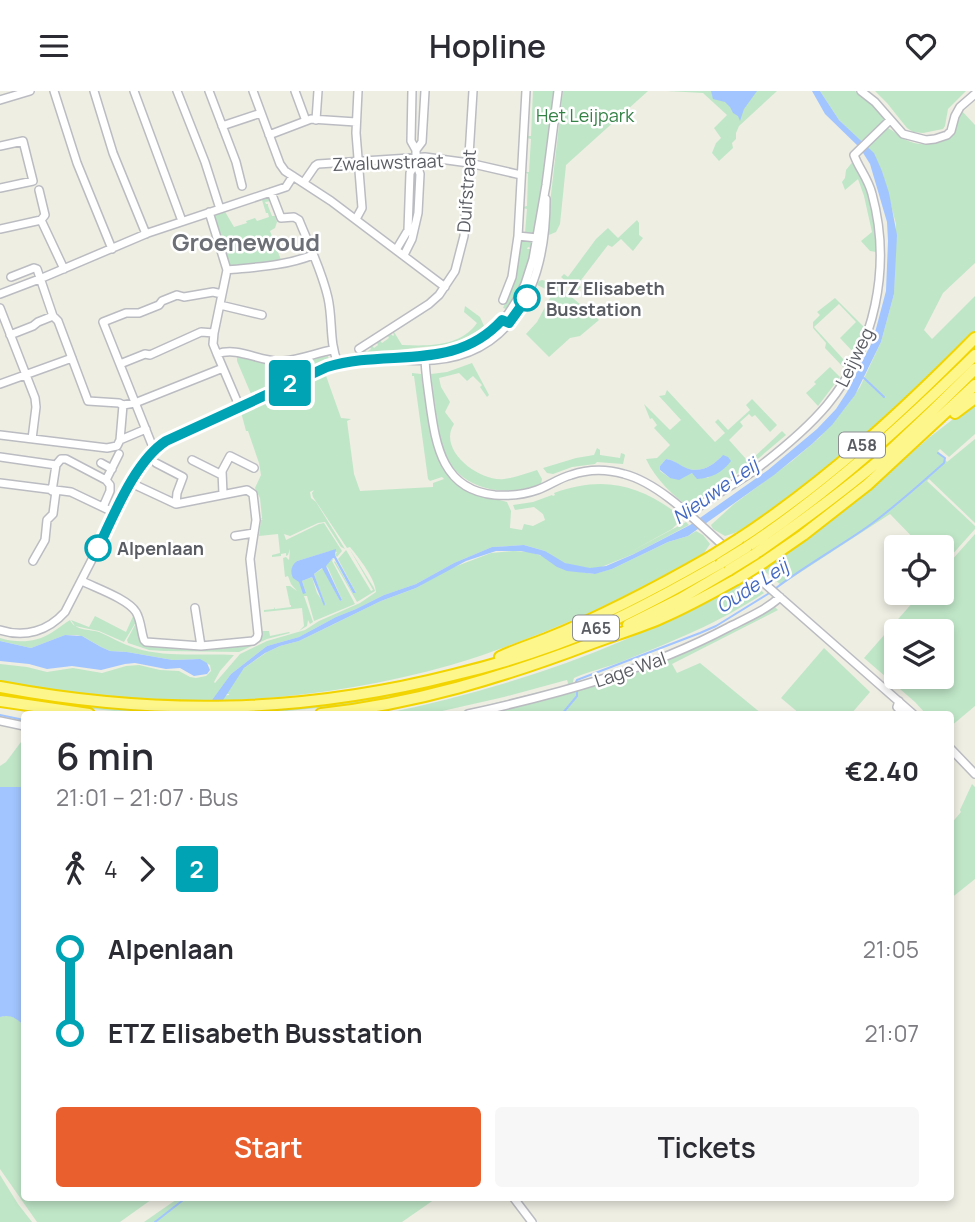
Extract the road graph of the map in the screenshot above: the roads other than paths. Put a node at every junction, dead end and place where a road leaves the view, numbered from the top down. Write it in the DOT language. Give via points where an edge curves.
graph roads {
  1 [pos="30,91"];
  2 [pos="54,91"];
  3 [pos="94,91"];
  4 [pos="134,91"];
  5 [pos="177,91"];
  6 [pos="209,91"];
  7 [pos="253,91"];
  8 [pos="295,91"];
  9 [pos="318,91"];
  10 [pos="358,91"];
  11 [pos="412,91"];
  12 [pos="425,91"];
  13 [pos="473,91"];
  14 [pos="526,91"];
  15 [pos="558,91"];
  16 [pos="860,91"];
  17 [pos="975,94"];
  18 [pos="0,100"];
  19 [pos="261,113"];
  20 [pos="316,120"];
  21 [pos="890,120"];
  22 [pos="306,121"];
  23 [pos="356,122"];
  24 [pos="222,126"];
  25 [pos="270,135"];
  26 [pos="0,146"];
  27 [pos="416,157"];
  28 [pos="357,161"];
  29 [pos="470,163"];
  30 [pos="521,175"];
  31 [pos="293,176"];
  32 [pos="304,182"];
  33 [pos="546,185"];
  34 [pos="0,188"];
  35 [pos="39,190"];
  36 [pos="244,193"];
  37 [pos="271,193"];
  38 [pos="219,209"];
  39 [pos="209,212"];
  40 [pos="356,219"];
  41 [pos="41,220"];
  42 [pos="182,221"];
  43 [pos="0,229"];
  44 [pos="146,234"];
  45 [pos="518,236"];
  46 [pos="537,238"];
  47 [pos="112,249"];
  48 [pos="396,250"];
  49 [pos="313,255"];
  50 [pos="404,255"];
  51 [pos="64,269"];
  52 [pos="227,270"];
  53 [pos="11,277"];
  54 [pos="39,279"];
  55 [pos="445,287"];
  56 [pos="0,293"];
  57 [pos="222,294"];
  58 [pos="503,300"];
  59 [pos="220,306"];
  60 [pos="0,308"];
  61 [pos="262,315"];
  62 [pos="53,316"];
  63 [pos="214,334"];
  64 [pos="10,335"];
  65 [pos="975,338"];
  66 [pos="359,349"];
  67 [pos="332,350"];
  68 [pos="217,354"];
  69 [pos="975,355"];
  70 [pos="72,358"];
  71 [pos="425,362"];
  72 [pos="338,363"];
  73 [pos="120,364"];
  74 [pos="223,368"];
  75 [pos="975,369"];
  76 [pos="26,375"];
  77 [pos="0,384"];
  78 [pos="975,385"];
  79 [pos="975,398"];
  80 [pos="135,403"];
  81 [pos="123,405"];
  82 [pos="240,408"];
  83 [pos="146,429"];
  84 [pos="0,435"];
  85 [pos="32,439"];
  86 [pos="919,439"];
  87 [pos="120,440"];
  88 [pos="154,450"];
  89 [pos="119,454"];
  90 [pos="0,457"];
  91 [pos="192,460"];
  92 [pos="101,463"];
  93 [pos="156,463"];
  94 [pos="56,465"];
  95 [pos="112,468"];
  96 [pos="254,468"];
  97 [pos="222,475"];
  98 [pos="106,480"];
  99 [pos="131,483"];
  100 [pos="0,484"];
  101 [pos="54,491"];
  102 [pos="223,494"];
  103 [pos="176,504"];
  104 [pos="103,507"];
  105 [pos="115,513"];
  106 [pos="690,516"];
  107 [pos="254,533"];
  108 [pos="235,536"];
  109 [pos="752,550"];
  110 [pos="33,561"];
  111 [pos="725,567"];
  112 [pos="82,581"];
  113 [pos="775,592"];
  114 [pos="195,607"];
  115 [pos="0,630"];
  116 [pos="201,646"];
  117 [pos="0,687"];
  118 [pos="0,701"];
  119 [pos="899,701"];
  120 [pos="68,711"];
  121 [pos="344,711"];
  122 [pos="480,711"];
  123 [pos="901,711"];
  124 [pos="910,711"];
  125 [pos="0,720"];
  126 [pos="21,725"];
  127 [pos="954,752"];
  128 [pos="975,774"];
  129 [pos="516,1201"];
  130 [pos="532,1222"];
  1 -- 18 [label="street"];
  2 -- 47 [label="street"];
  3 -- 44 [label="street"];
  4 -- 42 [label="street"];
  5 -- 38 [label="street"];
  6 -- 24 [label="street"];
  7 -- 19 [label="street"];
  8 -- 22 [label="street"];
  9 -- 20 [label="street"];
  10 -- 23 [label="street"];
  11 -- 27 [label="street" via="411,141"];
  12 -- 27 [label="street" via="422,142"];
  13 -- 29 [label="street, Duifstraat"];
  14 -- 30 [label="street"];
  15 -- 33 [label="street"];
  16 -- 21 [label="street"];
  17 -- 21 [label="street" via="960,107 951,131 942,138 908,137"];
  19 -- 24 [label="street"];
  19 -- 25 [label="street"];
  20 -- 22 [label="street"];
  20 -- 23 [label="street"];
  21 -- 106 [label="street, Leijweg" via="854,157 872,193 881,256 876,304 862,348 840,387 806,427"];
  22 -- 25 [label="street"];
  23 -- 28 [label="street"];
  24 -- 36 [label="street"];
  25 -- 31 [label="street" via="280,164"];
  26 -- 34 [label="street" via="23,141 33,181"];
  27 -- 28 [label="street, Zwaluwstraat"];
  27 -- 29 [label="street, Zwaluwstraat"];
  27 -- 48 [label="street" via="410,173 408,230"];
  27 -- 50 [label="street" via="418,213"];
  28 -- 32 [label="street, Zwaluwstraat" via="318,164"];
  28 -- 40 [label="street" via="362,208"];
  29 -- 30 [label="street, Zwaluwstraat"];
  29 -- 55 [label="street, Duifstraat" via="463,241"];
  30 -- 45 [label="street"];
  31 -- 32 [label="street"];
  31 -- 37 [label="street" via="286,187"];
  32 -- 40 [label="street"];
  33 -- 46 [label="street"];
  33 -- 71 [label="street" via="537,274 524,303 503,329 479,347 457,357"];
  35 -- 41 [label="street" via="45,215"];
  36 -- 37 [label="street"];
  36 -- 38 [label="street"];
  37 -- 49 [label="street" via="283,219 299,220"];
  38 -- 39 [label="street"];
  39 -- 42 [label="street"];
  39 -- 52 [label="street"];
  40 -- 48 [label="street"];
  41 -- 43 [label="street"];
  41 -- 51 [label="street"];
  42 -- 44 [label="street"];
  44 -- 47 [label="street"];
  45 -- 46 [label="street"];
  45 -- 58 [label="street" via="512,277"];
  46 -- 71 [label="street" via="524,285 497,326 481,339"];
  47 -- 51 [label="street"];
  48 -- 50 [label="street"];
  49 -- 52 [label="street"];
  49 -- 67 [label="street" via="327,294"];
  50 -- 55 [label="street"];
  51 -- 54 [label="street"];
  52 -- 57 [label="street"];
  53 -- 54 [label="street" via="34,268"];
  54 -- 56 [label="street"];
  54 -- 62 [label="street"];
  55 -- 66 [label="street" via="422,310"];
  57 -- 59 [label="street"];
  57 -- 73 [label="street" via="177,295 139,313 103,322"];
  59 -- 61 [label="street"];
  59 -- 63 [label="street"];
  60 -- 64 [label="street"];
  62 -- 64 [label="street"];
  62 -- 70 [label="street"];
  63 -- 68 [label="street"];
  63 -- 73 [label="street" via="201,332"];
  64 -- 76 [label="street"];
  65 -- 109 [label="highway, A58" via="798,498"];
  67 -- 68 [label="street" via="281,362 236,352"];
  67 -- 72 [label="street"];
  68 -- 74 [label="street"];
  69 -- 109 [label="highway" via="890,436"];
  70 -- 76 [label="street"];
  70 -- 81 [label="street" via="88,401"];
  71 -- 72 [label="street" via="381,358"];
  71 -- 106 [label="street" via="438,450 462,484 486,494 510,496 587,471 623,473 660,492"];
  72 -- 82 [label="street"];
  73 -- 80 [label="street"];
  74 -- 80 [label="street"];
  74 -- 82 [label="street"];
  75 -- 109 [label="highway" via="860,476 817,510"];
  76 -- 77 [label="street"];
  76 -- 85 [label="street" via="36,402"];
  78 -- 86 [label="highway, A58"];
  79 -- 86 [label="highway, A58"];
  80 -- 81 [label="street"];
  80 -- 83 [label="street"];
  81 -- 87 [label="street"];
  82 -- 88 [label="street"];
  83 -- 87 [label="street"];
  83 -- 88 [label="street"];
  84 -- 85 [label="street"];
  85 -- 87 [label="street" via="107,448 117,446"];
  86 -- 109 [label="highway, A58" via="803,535"];
  88 -- 99 [label="street"];
  89 -- 95 [label="street"];
  90 -- 94 [label="street"];
  91 -- 97 [label="street"];
  92 -- 95 [label="street"];
  93 -- 103 [label="street" via="183,477"];
  94 -- 98 [label="street" via="66,459"];
  94 -- 101 [label="street"];
  95 -- 98 [label="street"];
  96 -- 97 [label="street" via="230,456"];
  97 -- 102 [label="street"];
  98 -- 104 [label="street" via="110,491"];
  99 -- 103 [label="street"];
  99 -- 105 [label="street"];
  100 -- 101 [label="street"];
  101 -- 104 [label="street" via="71,492"];
  101 -- 110 [label="street" via="53,514"];
  102 -- 103 [label="street"];
  102 -- 107 [label="street" via="252,492"];
  104 -- 105 [label="street"];
  105 -- 112 [label="street"];
  106 -- 113 [label="street"];
  107 -- 108 [label="street"];
  107 -- 116 [label="street" via="250,559 257,638"];
  109 -- 111 [label="highway, A58, bridge"];
  109 -- 111 [label="highway, A58, bridge"];
  111 -- 117 [label="highway, A58" via="666,582 462,673 355,696 225,708 155,707"];
  111 -- 121 [label="highway, A58" via="704,597 665,617 498,677"];
  112 -- 115 [label="street" via="69,607 54,623 27,633"];
  112 -- 116 [label="street" via="135,611 146,642"];
  113 -- 119 [label="street"];
  113 -- 122 [label="street, Lage Wal" via="769,606 694,645 576,687"];
  114 -- 116 [label="street"];
  118 -- 120 [label="highway"];
  119 -- 123 [label="street"];
  119 -- 124 [label="street"];
  125 -- 126 [label="street"];
  127 -- 128 [label="street"];
  129 -- 130 [label="street"];
}
